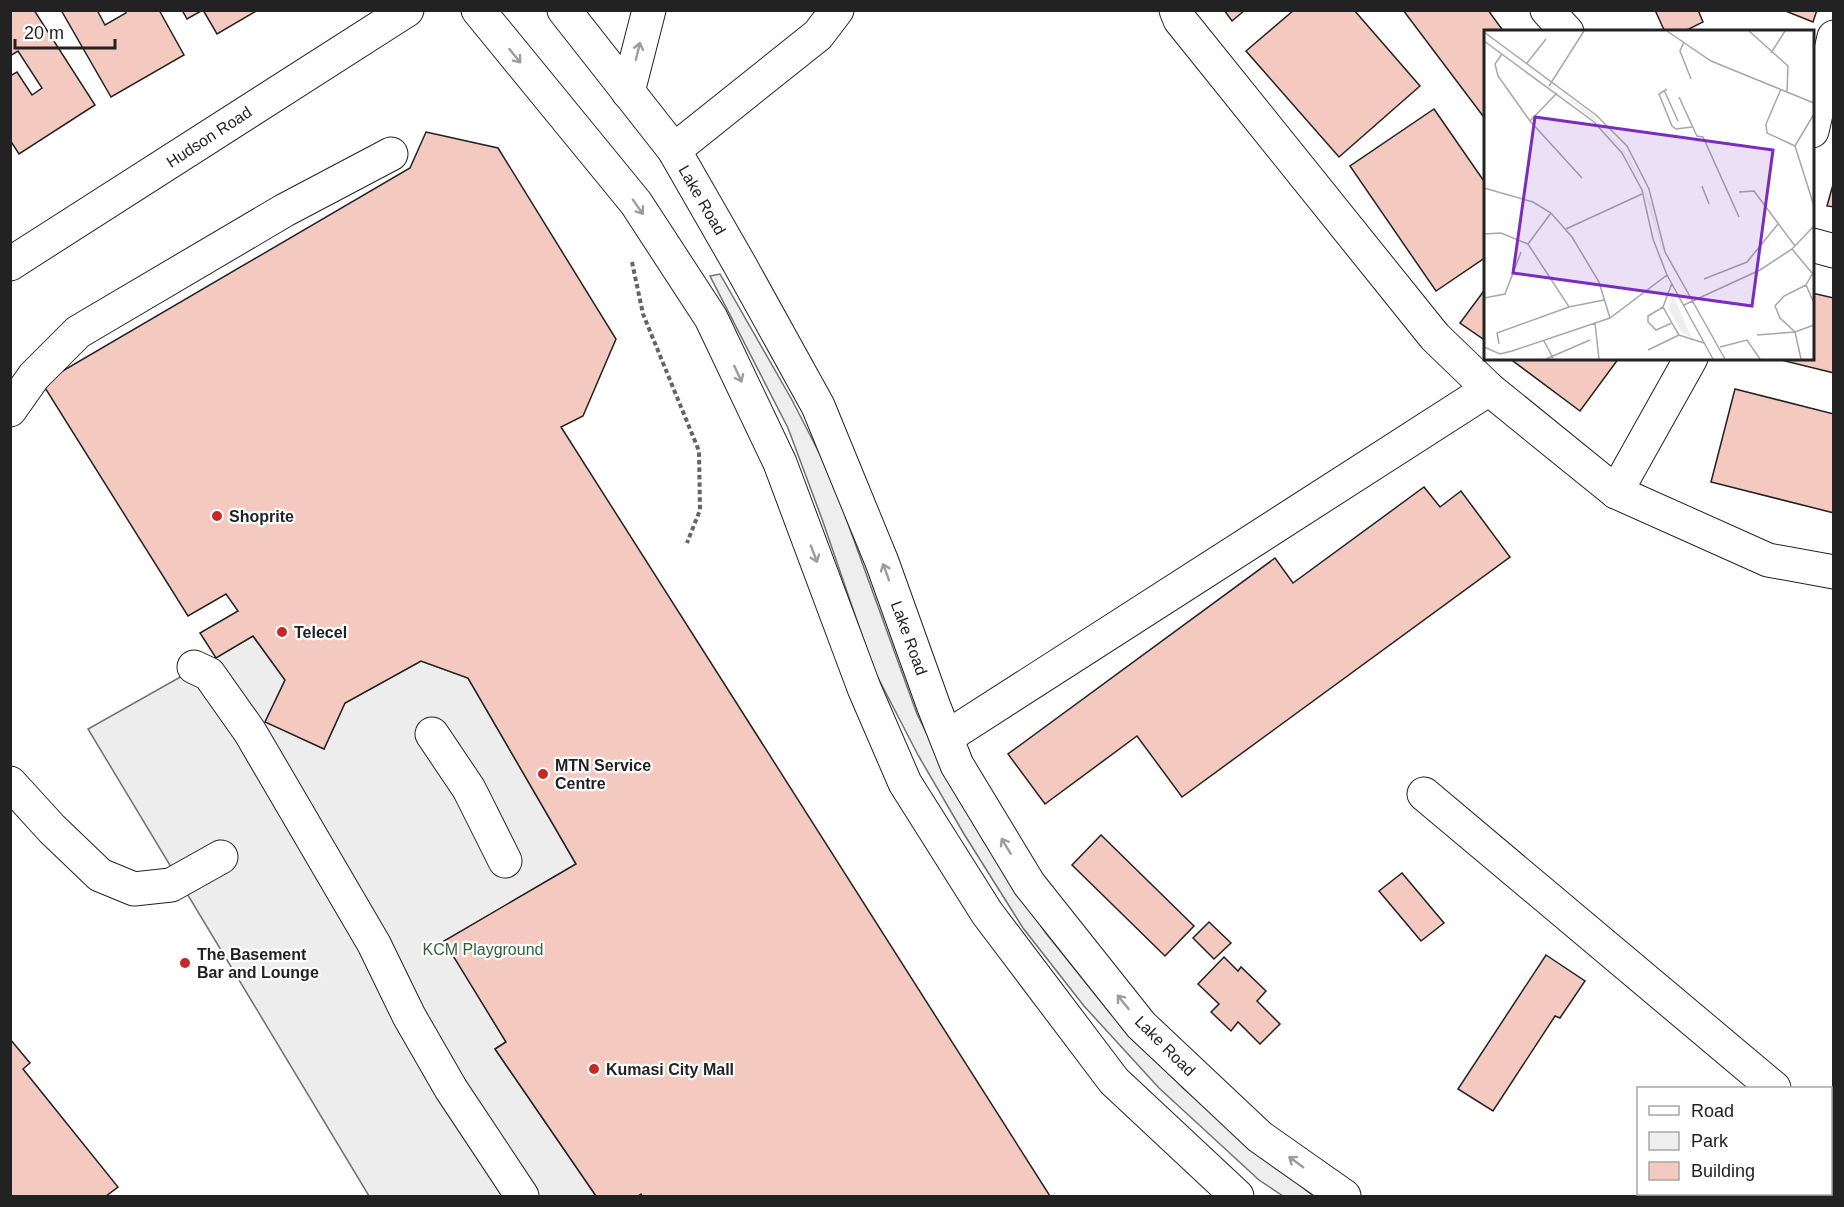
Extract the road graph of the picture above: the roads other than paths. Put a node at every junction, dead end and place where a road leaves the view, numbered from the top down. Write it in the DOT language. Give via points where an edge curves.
graph roads {
  1 [pos="407,10"];
  2 [pos="478,10"];
  3 [pos="564,10"];
  4 [pos="649,10"];
  5 [pos="837,10"];
  6 [pos="1176,10"];
  7 [pos="1547,10"];
  8 [pos="1565,30"];
  9 [pos="1833,37"];
  10 [pos="628,92"];
  11 [pos="1814,122"];
  12 [pos="674,150"];
  13 [pos="391,154"];
  14 [pos="1814,246"];
  15 [pos="1833,251"];
  16 [pos="10,264"];
  17 [pos="1690,360"];
  18 [pos="1489,389"];
  19 [pos="10,410"];
  20 [pos="1616,492"];
  21 [pos="1833,572"];
  22 [pos="194,667"];
  23 [pos="432,734"];
  24 [pos="947,737"];
  25 [pos="10,783"];
  26 [pos="1424,795"];
  27 [pos="220,857"];
  28 [pos="505,861"];
  29 [pos="1772,1087"];
  30 [pos="522,1197"];
  31 [pos="1237,1197"];
  32 [pos="1344,1197"];
  1 -- 16 [label="main road, Hudson Road"];
  2 -- 31 [label="main road, one-way" via="636,203 711,318 780,463 864,688 905,783 987,914 1114,1081"];
  3 -- 10 [label="main road, Lake Road"];
  10 -- 4 [label="main road, one-way"];
  5 -- 12 [label="main road" via="818,35"];
  6 -- 18 [label="main road" via="1180,20 1435,337"];
  7 -- 8 [label="main road"];
  9 -- 11 [label="main road"];
  10 -- 12 [label="main road, Lake Road"];
  24 -- 12 [label="main road, Lake Road, one-way" via="818,406"];
  13 -- 19 [label="main road" via="285,210 78,332 34,376"];
  14 -- 15 [label="main road"];
  17 -- 20 [label="main road"];
  18 -- 20 [label="main road"];
  18 -- 24 [label="main road"];
  20 -- 21 [label="main road" via="1768,560"];
  22 -- 30 [label="main road" via="209,674 250,732 374,944 409,1016"];
  23 -- 28 [label="main road" via="469,789"];
  32 -- 24 [label="main road, Lake Road, one-way" via="1260,1137 1141,1025 1029,884 957,765"];
  25 -- 27 [label="main road" via="100,875 134,889 171,885"];
  26 -- 29 [label="main road"];
}
